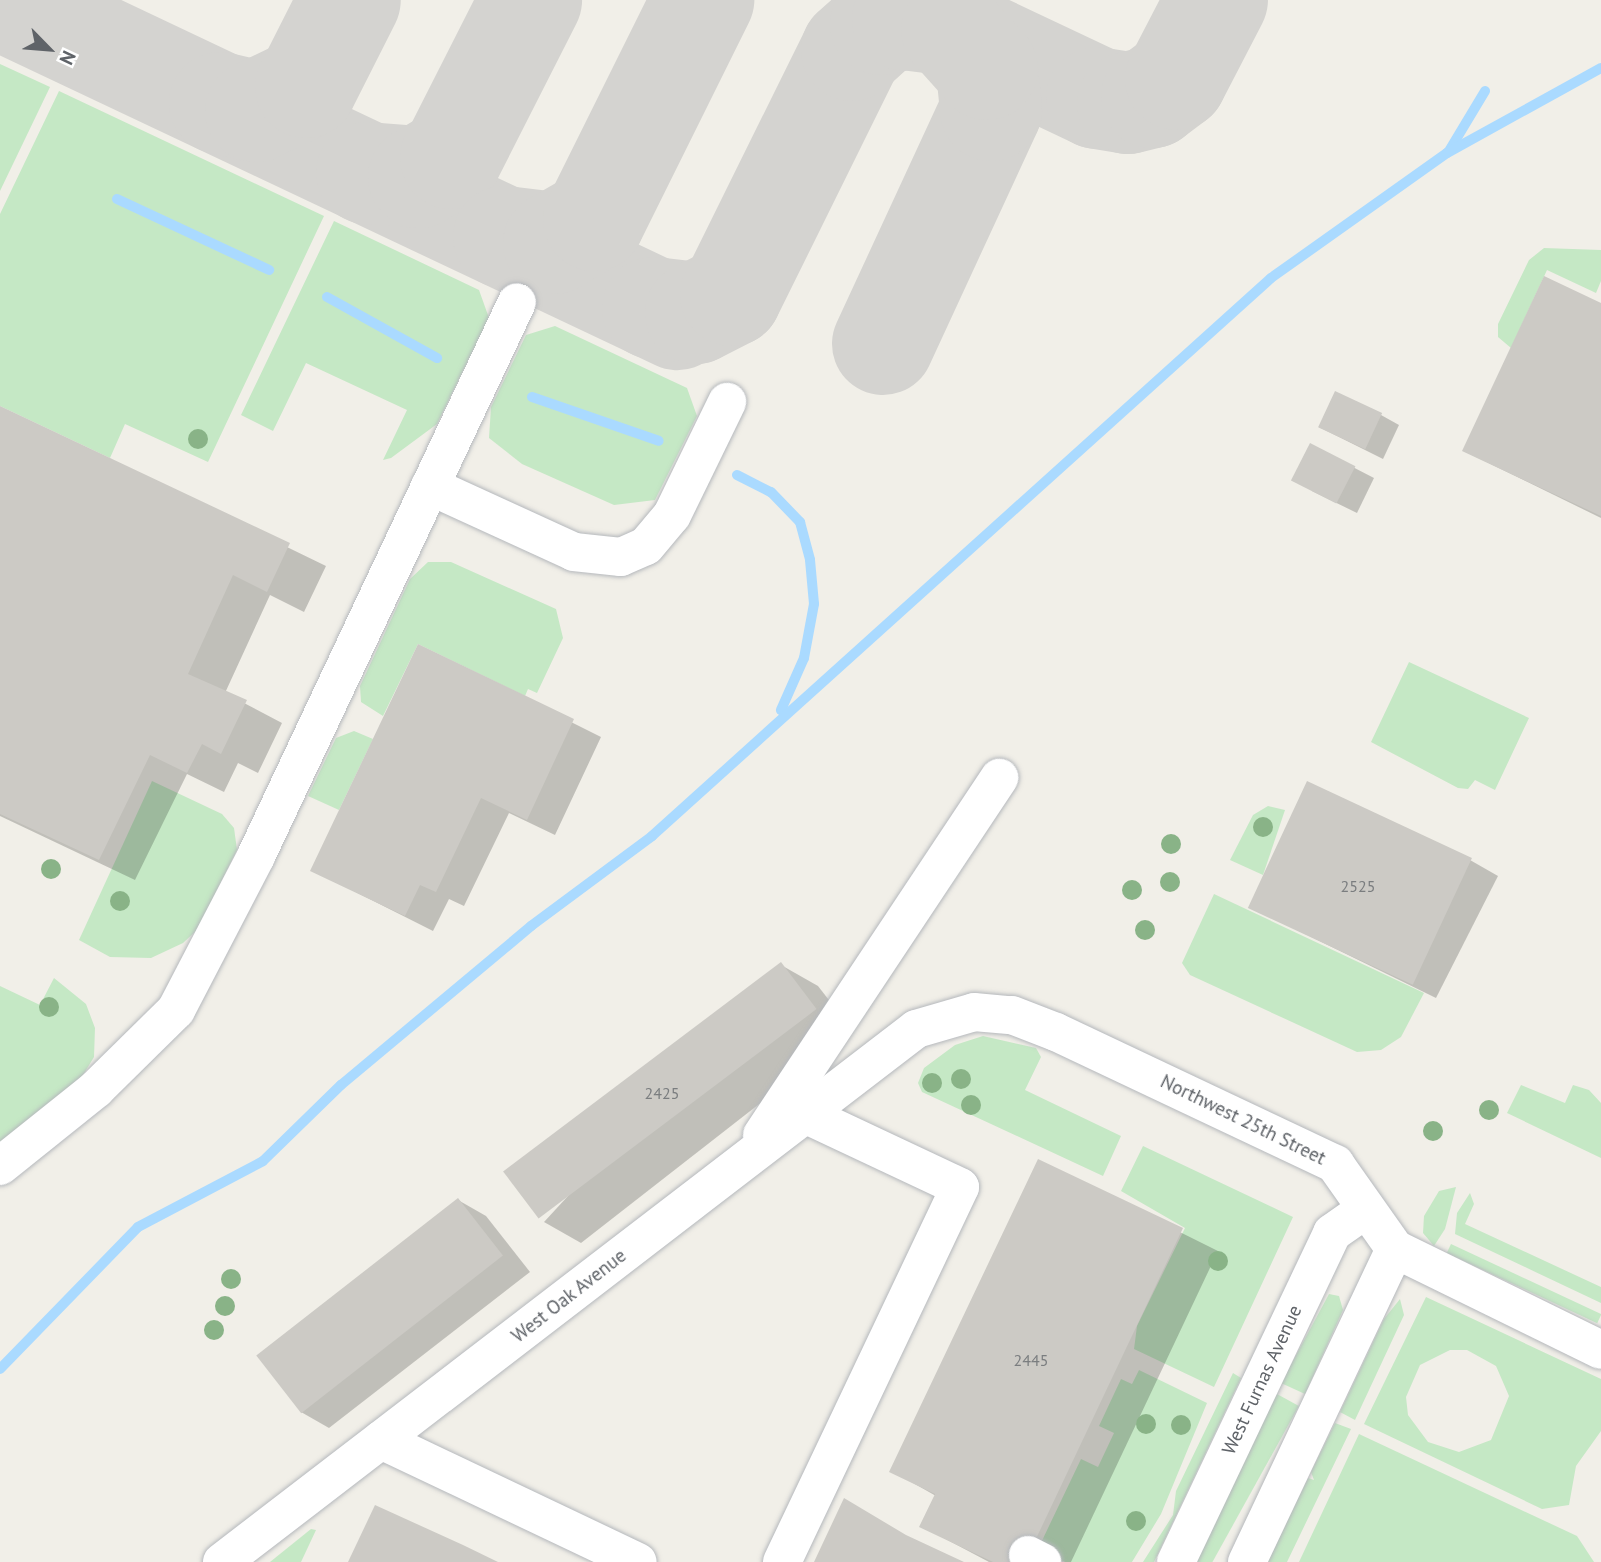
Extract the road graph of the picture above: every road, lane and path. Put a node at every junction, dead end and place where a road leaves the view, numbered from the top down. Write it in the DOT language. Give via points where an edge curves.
graph roads {
  1 [pos="517,302"];
  2 [pos="727,402"];
  3 [pos="430,486"];
  4 [pos="999,779"];
  5 [pos="916,1029"];
  6 [pos="805,1114"];
  7 [pos="744,1162"];
  8 [pos="0,1166"];
  9 [pos="1364,1211"];
  10 [pos="1395,1248"];
  11 [pos="1601,1350"];
  12 [pos="381,1440"];
  13 [pos="222,1562"];
  14 [pos="638,1562"];
  15 [pos="782,1562"];
  16 [pos="1176,1562"];
  17 [pos="1247,1562"];
  1 -- 3 [label="lane"];
  2 -- 3 [label="lane" via="672,515 646,546 621,557 574,552"];
  3 -- 8 [label="lane" via="176,1010 96,1089"];
  4 -- 7 [label="lane"];
  5 -- 6 [label="lane, West Oak Avenue"];
  5 -- 9 [label="lane, Northwest 25th Street" via="974,1012 1012,1015 1056,1032 1335,1164"];
  6 -- 7 [label="lane, West Oak Avenue"];
  6 -- 15 [label="lane" via="960,1187"];
  7 -- 12 [label="lane, West Oak Avenue"];
  9 -- 10 [label="lane, Northwest 25th Street"];
  9 -- 16 [label="lane, West Furnas Avenue" via="1332,1233"];
  10 -- 11 [label="lane, Northwest 25th Street"];
  10 -- 17 [label="lane"];
  12 -- 13 [label="lane, West Oak Avenue"];
  12 -- 14 [label="lane"];
}
